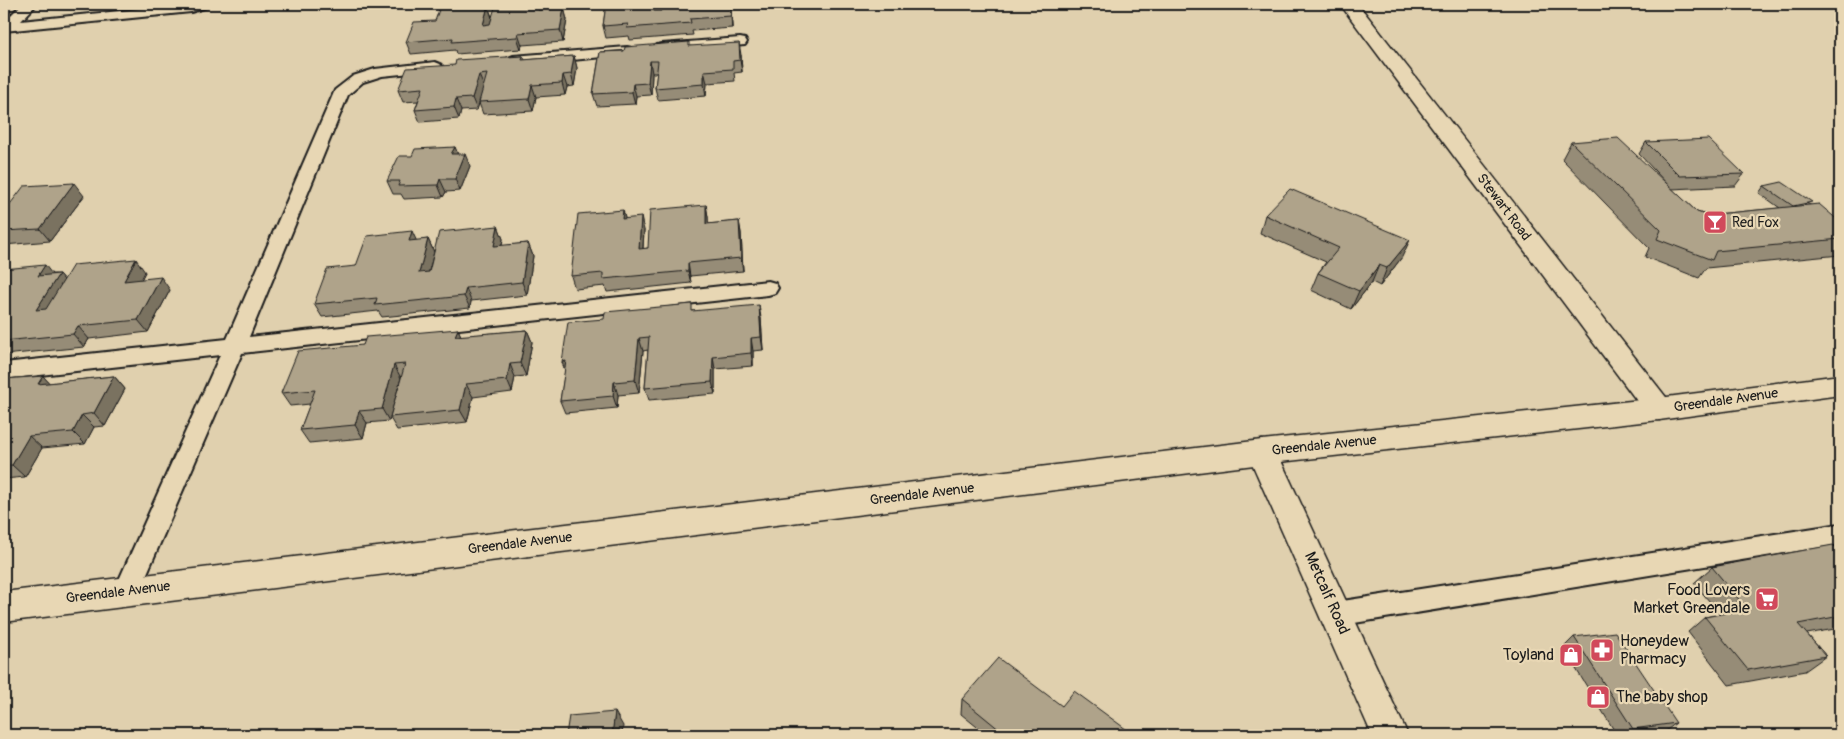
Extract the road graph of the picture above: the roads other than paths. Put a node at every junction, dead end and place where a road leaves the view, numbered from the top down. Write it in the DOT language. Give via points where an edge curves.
graph roads {
  1 [pos="30,4"];
  2 [pos="202,4"];
  3 [pos="1349,4"];
  4 [pos="5,27"];
  5 [pos="740,42"];
  6 [pos="496,62"];
  7 [pos="448,66"];
  8 [pos="768,288"];
  9 [pos="234,346"];
  10 [pos="4,372"];
  11 [pos="1840,385"];
  12 [pos="1658,409"];
  13 [pos="1262,452"];
  14 [pos="1840,534"];
  15 [pos="127,591"];
  16 [pos="4,607"];
  17 [pos="1336,614"];
  18 [pos="1390,735"];
  1 -- 4 [label="lane"];
  2 -- 4 [label="lane" via="191,8"];
  3 -- 12 [label="street, Stewart Road"];
  5 -- 6 [label="lane"];
  7 -- 9 [label="lane" via="380,72 358,79 341,93"];
  8 -- 9 [label="lane"];
  9 -- 10 [label="lane"];
  9 -- 15 [label="lane"];
  11 -- 12 [label="street, Greendale Avenue"];
  12 -- 13 [label="street, Greendale Avenue"];
  13 -- 15 [label="street, Greendale Avenue"];
  13 -- 17 [label="street, Metcalf Road"];
  14 -- 17 [label="lane"];
  15 -- 16 [label="street, Greendale Avenue"];
  17 -- 18 [label="street, Metcalf Road"];
}
